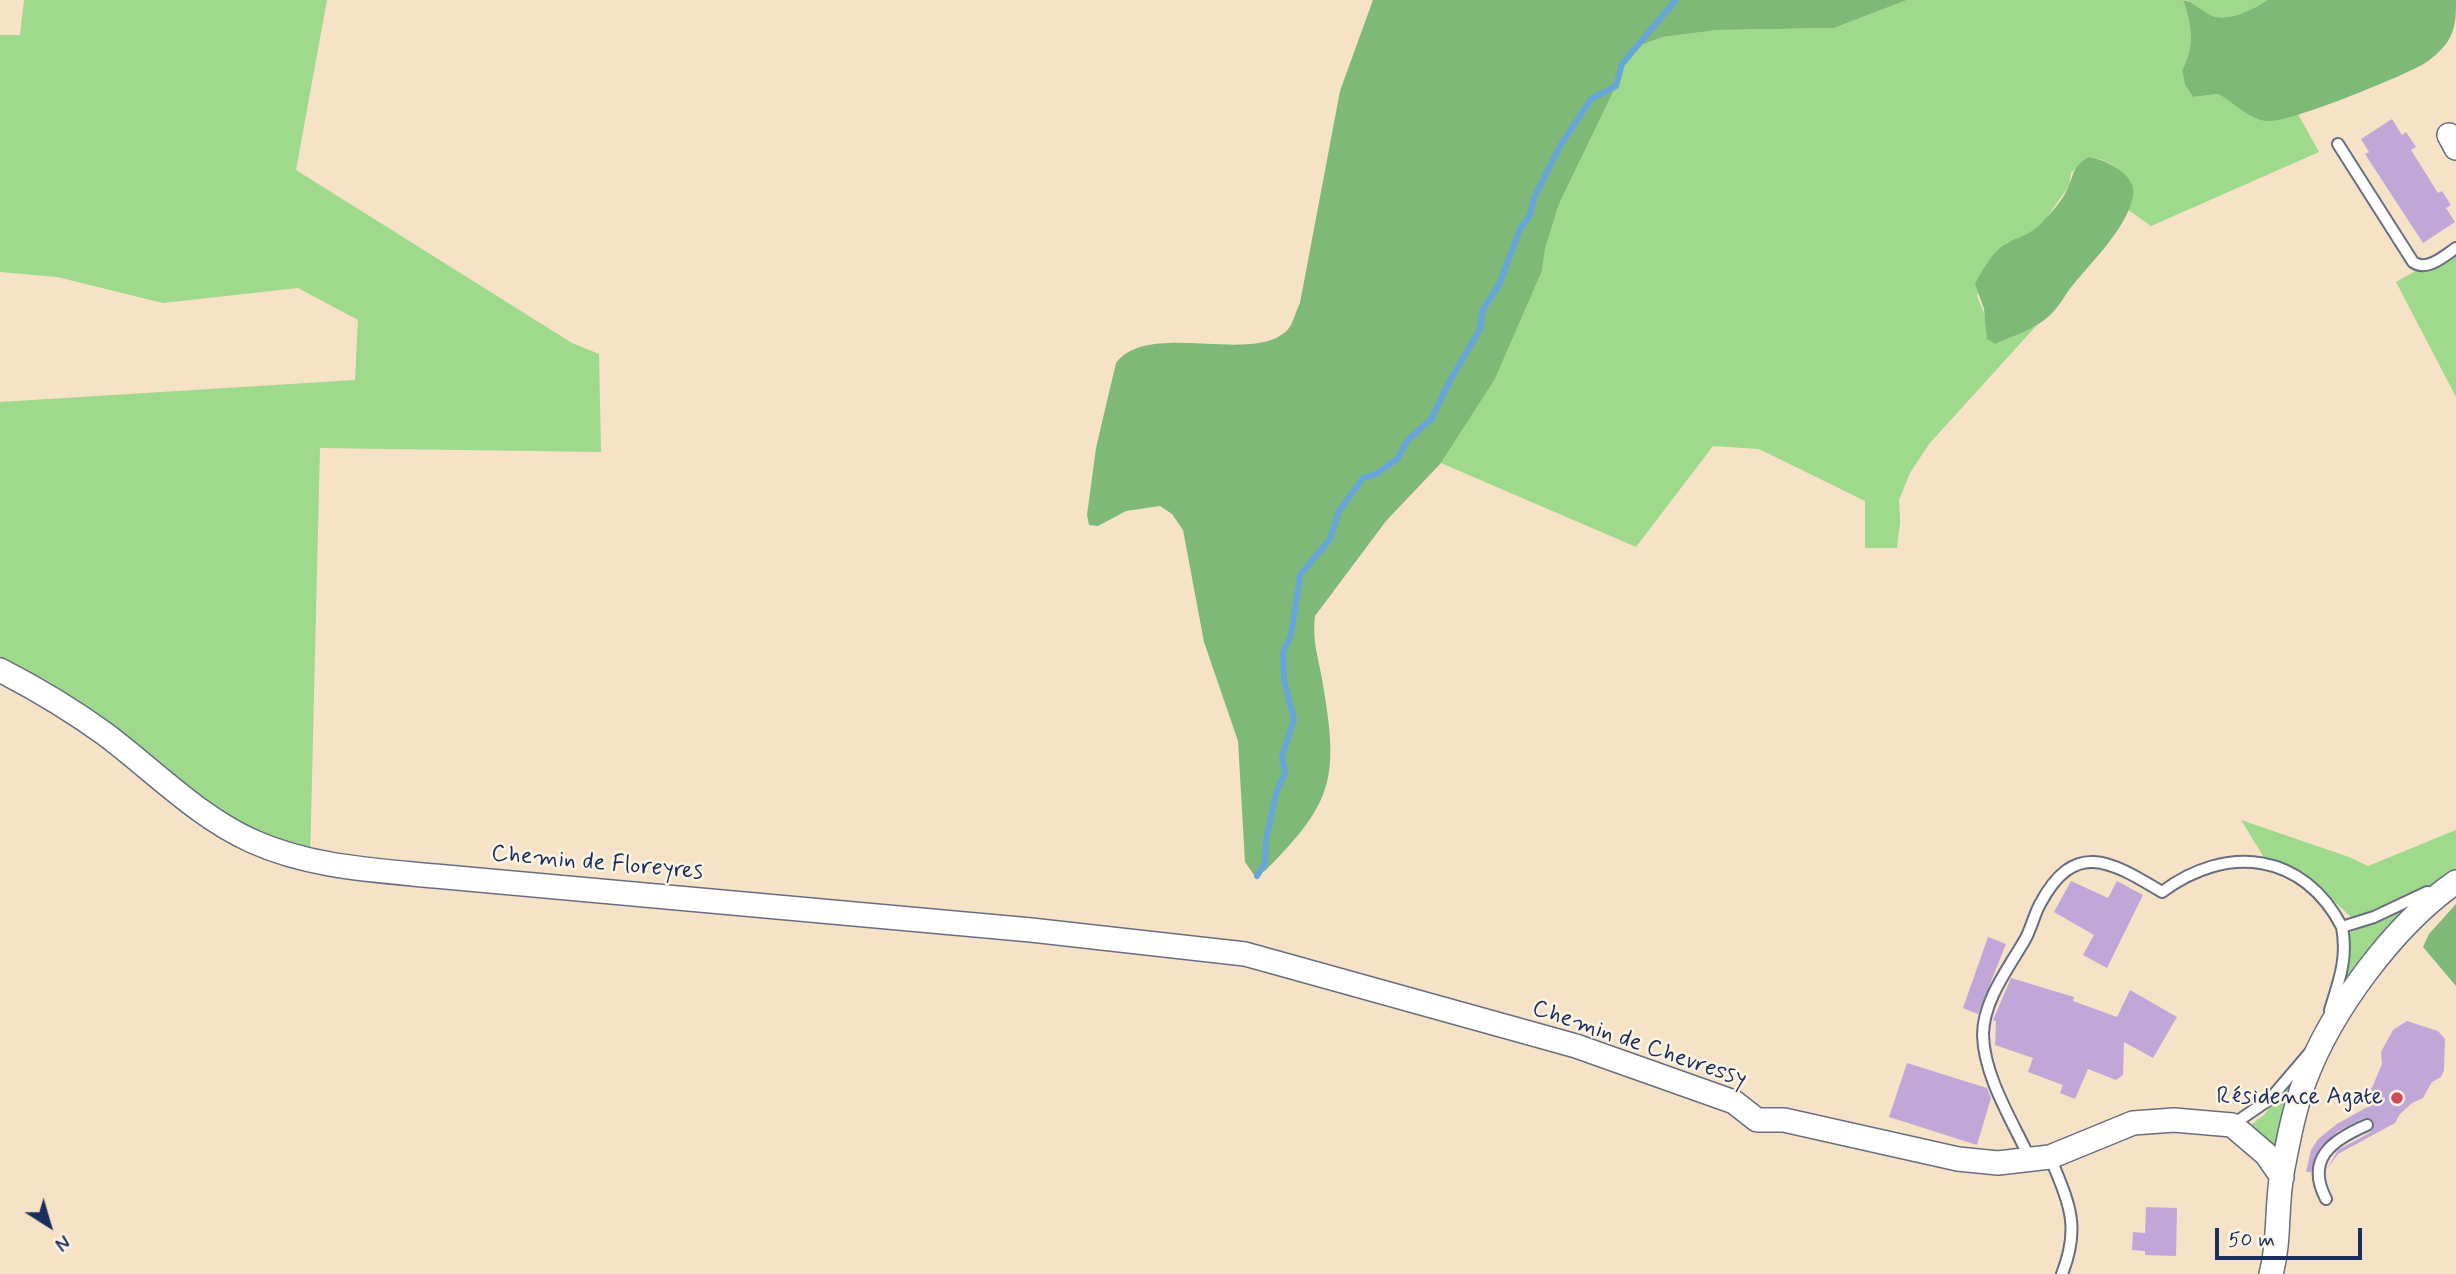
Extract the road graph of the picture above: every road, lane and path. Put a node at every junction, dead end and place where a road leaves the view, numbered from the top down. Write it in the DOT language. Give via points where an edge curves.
graph roads {
  1 [pos="2338,144"];
  2 [pos="2456,248"];
  3 [pos="0,670"];
  4 [pos="2447,888"];
  5 [pos="2342,927"];
  6 [pos="1245,954"];
  7 [pos="2325,1038"];
  8 [pos="2232,1125"];
  9 [pos="2367,1125"];
  10 [pos="2040,1158"];
  11 [pos="2281,1177"];
  12 [pos="2326,1199"];
  13 [pos="2062,1274"];
  14 [pos="2271,1274"];
  1 -- 2 [label="lane" via="2413,262 2426,266"];
  3 -- 6 [label="street, Chemin de Floreyres" via="105,734 188,801 249,840 310,860 422,875"];
  4 -- 5 [label="lane"];
  4 -- 7 [label="street" via="2377,960"];
  5 -- 7 [label="lane" via="2345,958"];
  5 -- 10 [label="lane" via="2318,891 2286,869 2268,863 2228,863 2162,892 2108,864 2086,861 2061,873 2004,972 1983,1034 1990,1069"];
  6 -- 10 [label="street, Chemin de Chevressy" via="1576,1046 1734,1101 1757,1120 1784,1120 1958,1159 1998,1163"];
  7 -- 8 [label="lane" via="2302,1058 2270,1099"];
  7 -- 11 [label="street" via="2297,1103"];
  8 -- 10 [label="street, Chemin de Chevressy" via="2133,1123"];
  8 -- 11 [label="street" via="2266,1154"];
  9 -- 12 [label="lane" via="2337,1141 2324,1154 2318,1168"];
  10 -- 13 [label="lane" via="2071,1208 2073,1246"];
  11 -- 14 [label="street"];
}
